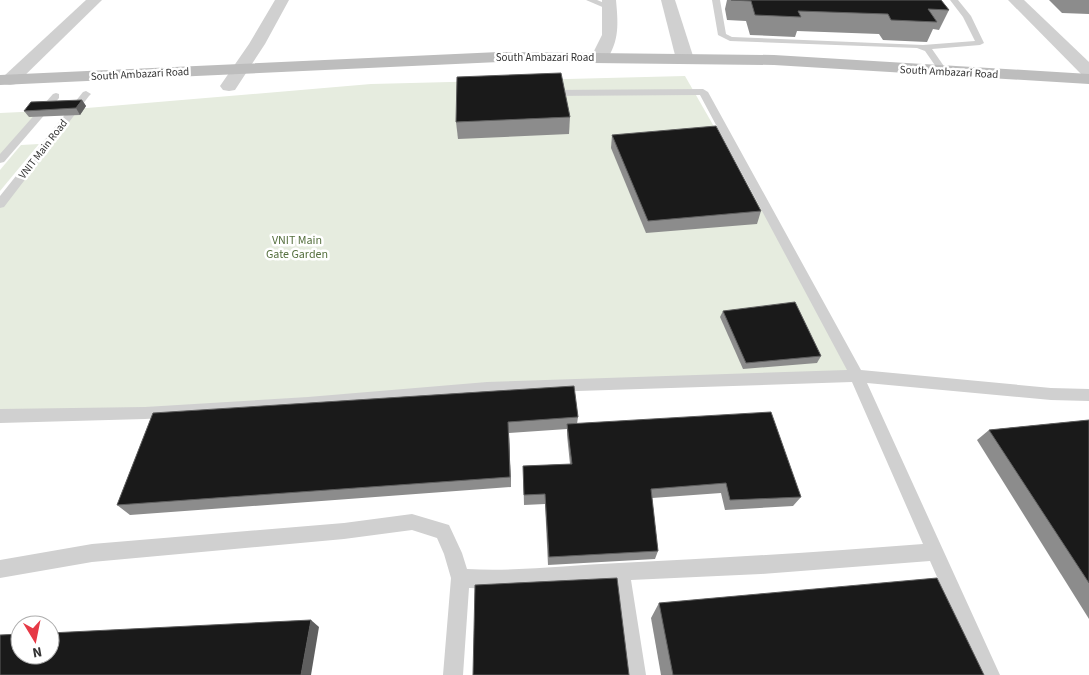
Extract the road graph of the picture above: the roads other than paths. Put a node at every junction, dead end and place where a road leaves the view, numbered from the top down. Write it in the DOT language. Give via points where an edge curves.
graph roads {
  1 [pos="95,0"];
  2 [pos="282,0"];
  3 [pos="590,0"];
  4 [pos="668,0"];
  5 [pos="716,0"];
  6 [pos="954,0"];
  7 [pos="1015,0"];
  8 [pos="610,3"];
  9 [pos="778,41"];
  10 [pos="924,47"];
  11 [pos="600,57"];
  12 [pos="685,59"];
  13 [pos="774,60"];
  14 [pos="240,70"];
  15 [pos="944,72"];
  16 [pos="1089,72"];
  17 [pos="1089,79"];
  18 [pos="5,80"];
  19 [pos="229,86"];
  20 [pos="172,89"];
  21 [pos="1089,90"];
  22 [pos="105,93"];
  23 [pos="534,93"];
  24 [pos="86,94"];
  25 [pos="56,96"];
  26 [pos="28,97"];
  27 [pos="0,160"];
  28 [pos="0,204"];
  29 [pos="857,376"];
  30 [pos="1089,395"];
  31 [pos="0,416"];
  32 [pos="935,552"];
  33 [pos="0,570"];
  34 [pos="620,571"];
  35 [pos="460,578"];
  36 [pos="453,675"];
  37 [pos="636,675"];
  38 [pos="990,675"];
  1 -- 18 [label="street"];
  2 -- 14 [label="street"];
  3 -- 8 [label="lane"];
  4 -- 12 [label="street"];
  5 -- 9 [label="lane" via="725,38"];
  6 -- 10 [label="lane" via="967,16 980,43"];
  7 -- 16 [label="street"];
  8 -- 11 [label="street" via="610,35"];
  9 -- 10 [label="lane"];
  9 -- 13 [label="lane"];
  10 -- 15 [label="lane"];
  11 -- 12 [label="main road, South Ambazari Road"];
  11 -- 14 [label="main road, South Ambazari Road" via="499,57"];
  12 -- 13 [label="main road, South Ambazari Road"];
  13 -- 15 [label="main road, South Ambazari Road"];
  14 -- 18 [label="main road, South Ambazari Road"];
  14 -- 19 [label="street"];
  15 -- 17 [label="main road, South Ambazari Road"];
  19 -- 20 [label="main road"];
  19 -- 21 [label="main road" via="500,73 684,72"];
  22 -- 24 [label="main road"];
  23 -- 29 [label="lane" via="702,92"];
  24 -- 25 [label="main road"];
  24 -- 28 [label="lane, VNIT Main Road"];
  25 -- 26 [label="main road"];
  25 -- 27 [label="lane, VNIT Main Road"];
  29 -- 30 [label="lane"];
  29 -- 31 [label="lane" via="487,388 145,413"];
  29 -- 32 [label="lane"];
  32 -- 34 [label="lane" via="761,565"];
  32 -- 38 [label="lane"];
  33 -- 35 [label="lane" via="92,553 412,522 443,531"];
  34 -- 35 [label="lane" via="499,580"];
  34 -- 37 [label="lane"];
  35 -- 36 [label="lane"];
}
